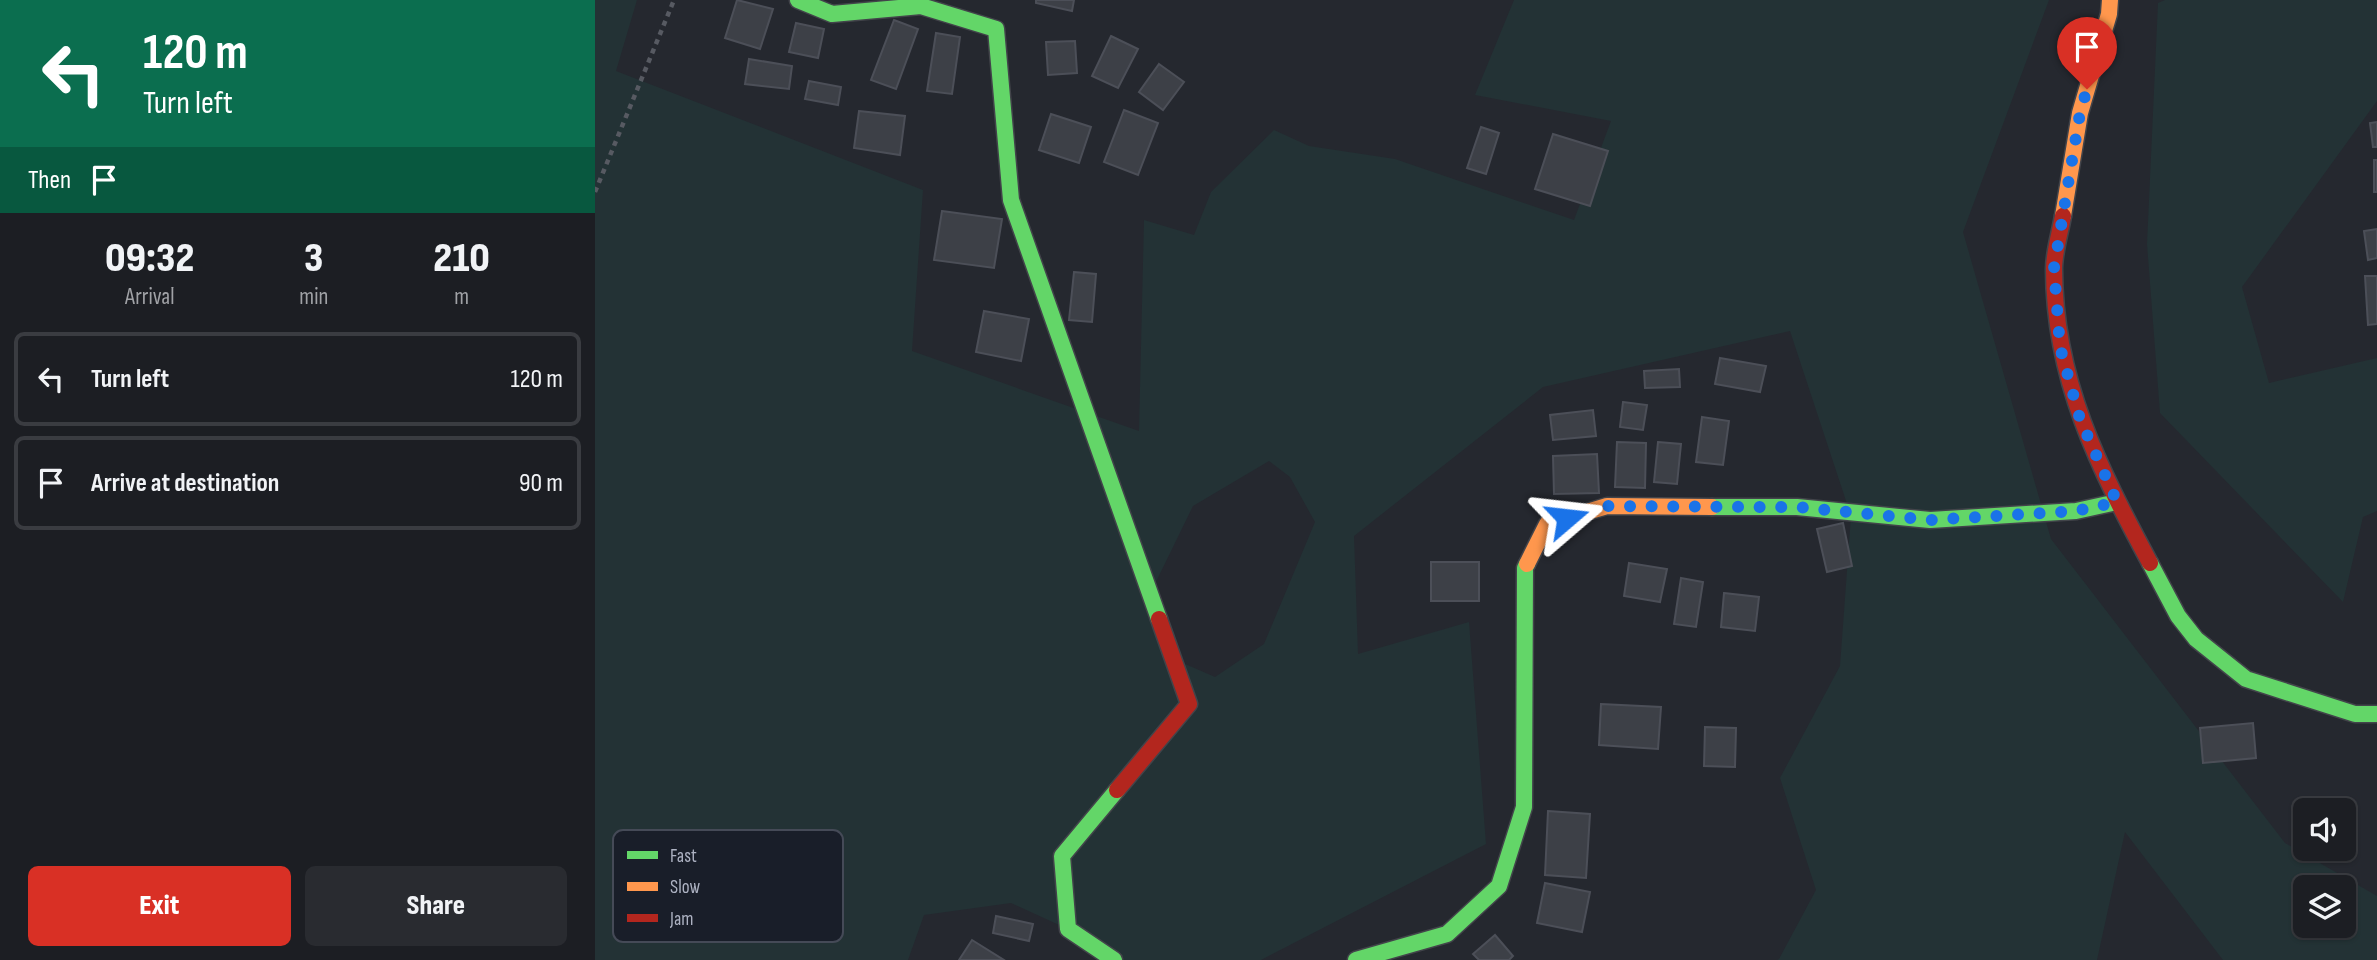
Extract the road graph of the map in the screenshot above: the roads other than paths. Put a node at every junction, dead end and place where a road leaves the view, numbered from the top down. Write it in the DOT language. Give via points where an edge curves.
graph roads {
  1 [pos="798,0"];
  2 [pos="2110,0"];
  3 [pos="2117,502"];
  4 [pos="2377,714"];
  5 [pos="1114,960"];
  6 [pos="1356,960"];
  1 -- 5 [label="street" via="832,14 921,6 996,29 1011,200 1189,704 1062,856 1068,929"];
  2 -- 3 [label="street" via="2080,113 2054,268 2060,347 2080,419"];
  3 -- 4 [label="street" via="2178,616 2196,639 2246,679 2355,714"];
  3 -- 6 [label="street" via="2076,511 1930,520 1797,507 1607,506 1547,524 1525,568 1524,807 1499,886 1447,934"];
}
